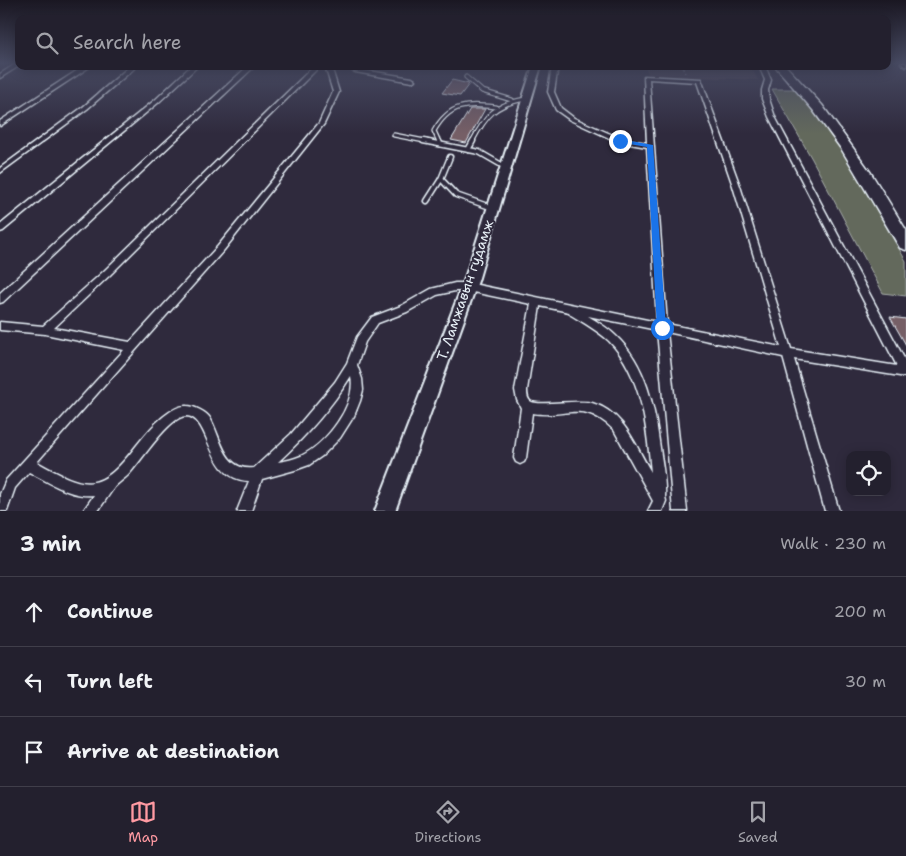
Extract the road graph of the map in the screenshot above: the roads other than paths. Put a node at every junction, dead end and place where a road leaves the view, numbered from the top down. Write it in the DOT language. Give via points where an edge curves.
graph roads {
  1 [pos="59,87"];
  2 [pos="110,87"];
  3 [pos="172,87"];
  4 [pos="229,87"];
  5 [pos="296,87"];
  6 [pos="334,87"];
  7 [pos="477,87"];
  8 [pos="526,87"];
  9 [pos="552,87"];
  10 [pos="647,87"];
  11 [pos="702,87"];
  12 [pos="765,87"];
  13 [pos="799,87"];
  14 [pos="520,99"];
  15 [pos="496,107"];
  16 [pos="0,124"];
  17 [pos="394,135"];
  18 [pos="440,144"];
  19 [pos="650,145"];
  20 [pos="468,150"];
  21 [pos="450,158"];
  22 [pos="506,168"];
  23 [pos="0,171"];
  24 [pos="441,179"];
  25 [pos="427,201"];
  26 [pos="493,208"];
  27 [pos="0,229"];
  28 [pos="906,244"];
  29 [pos="468,287"];
  30 [pos="0,299"];
  31 [pos="536,302"];
  32 [pos="568,308"];
  33 [pos="0,326"];
  34 [pos="662,328"];
  35 [pos="45,330"];
  36 [pos="132,347"];
  37 [pos="788,353"];
  38 [pos="352,365"];
  39 [pos="906,372"];
  40 [pos="528,406"];
  41 [pos="520,458"];
  42 [pos="28,464"];
  43 [pos="258,473"];
  44 [pos="108,486"];
  45 [pos="5,487"];
  46 [pos="658,508"];
  47 [pos="0,511"];
  48 [pos="90,511"];
  49 [pos="244,511"];
  50 [pos="385,511"];
  51 [pos="680,511"];
  52 [pos="832,511"];
  1 -- 16 [label="street"];
  2 -- 23 [label="street"];
  3 -- 27 [label="street"];
  4 -- 30 [label="street"];
  5 -- 35 [label="street"];
  6 -- 36 [label="street" via="336,92 322,123 221,248"];
  7 -- 14 [label="lane" via="482,91"];
  8 -- 14 [label="street, Т. Ламжавын гудамж"];
  9 -- 19 [label="street" via="558,109 572,119 620,141"];
  10 -- 19 [label="street"];
  11 -- 37 [label="street" via="724,146"];
  12 -- 39 [label="street" via="764,98 772,117"];
  13 -- 28 [label="highway" via="862,168"];
  14 -- 15 [label="lane"];
  14 -- 22 [label="street, Т. Ламжавын гудамж"];
  15 -- 18 [label="lane" via="473,105 449,110 434,131"];
  15 -- 20 [label="lane" via="485,117"];
  17 -- 18 [label="lane"];
  18 -- 20 [label="lane"];
  19 -- 34 [label="street"];
  20 -- 22 [label="lane" via="488,156"];
  21 -- 24 [label="lane"];
  22 -- 26 [label="street, Т. Ламжавын гудамж"];
  24 -- 25 [label="lane"];
  24 -- 26 [label="lane" via="456,196"];
  26 -- 29 [label="street, Т. Ламжавын гудамж"];
  29 -- 31 [label="street"];
  29 -- 38 [label="street" via="434,292 375,320 361,340"];
  29 -- 50 [label="street, Т. Ламжавын гудамж"];
  31 -- 32 [label="street"];
  31 -- 40 [label="street" via="521,390"];
  32 -- 34 [label="street"];
  32 -- 46 [label="street" via="615,341 638,378 652,430"];
  33 -- 35 [label="street"];
  34 -- 37 [label="street"];
  34 -- 51 [label="street"];
  35 -- 36 [label="street"];
  36 -- 42 [label="street"];
  37 -- 39 [label="street"];
  37 -- 52 [label="street"];
  38 -- 43 [label="street" via="322,407"];
  38 -- 43 [label="street" via="357,390 353,407 339,429 309,458"];
  40 -- 41 [label="street"];
  40 -- 46 [label="street" via="584,407 612,420 618,426"];
  42 -- 44 [label="street" via="73,488 92,490"];
  42 -- 45 [label="street"];
  43 -- 44 [label="street" via="249,476 233,470 217,453 206,420 188,411 165,421 124,472"];
  43 -- 49 [label="street"];
  44 -- 48 [label="street"];
  45 -- 47 [label="street"];
}
